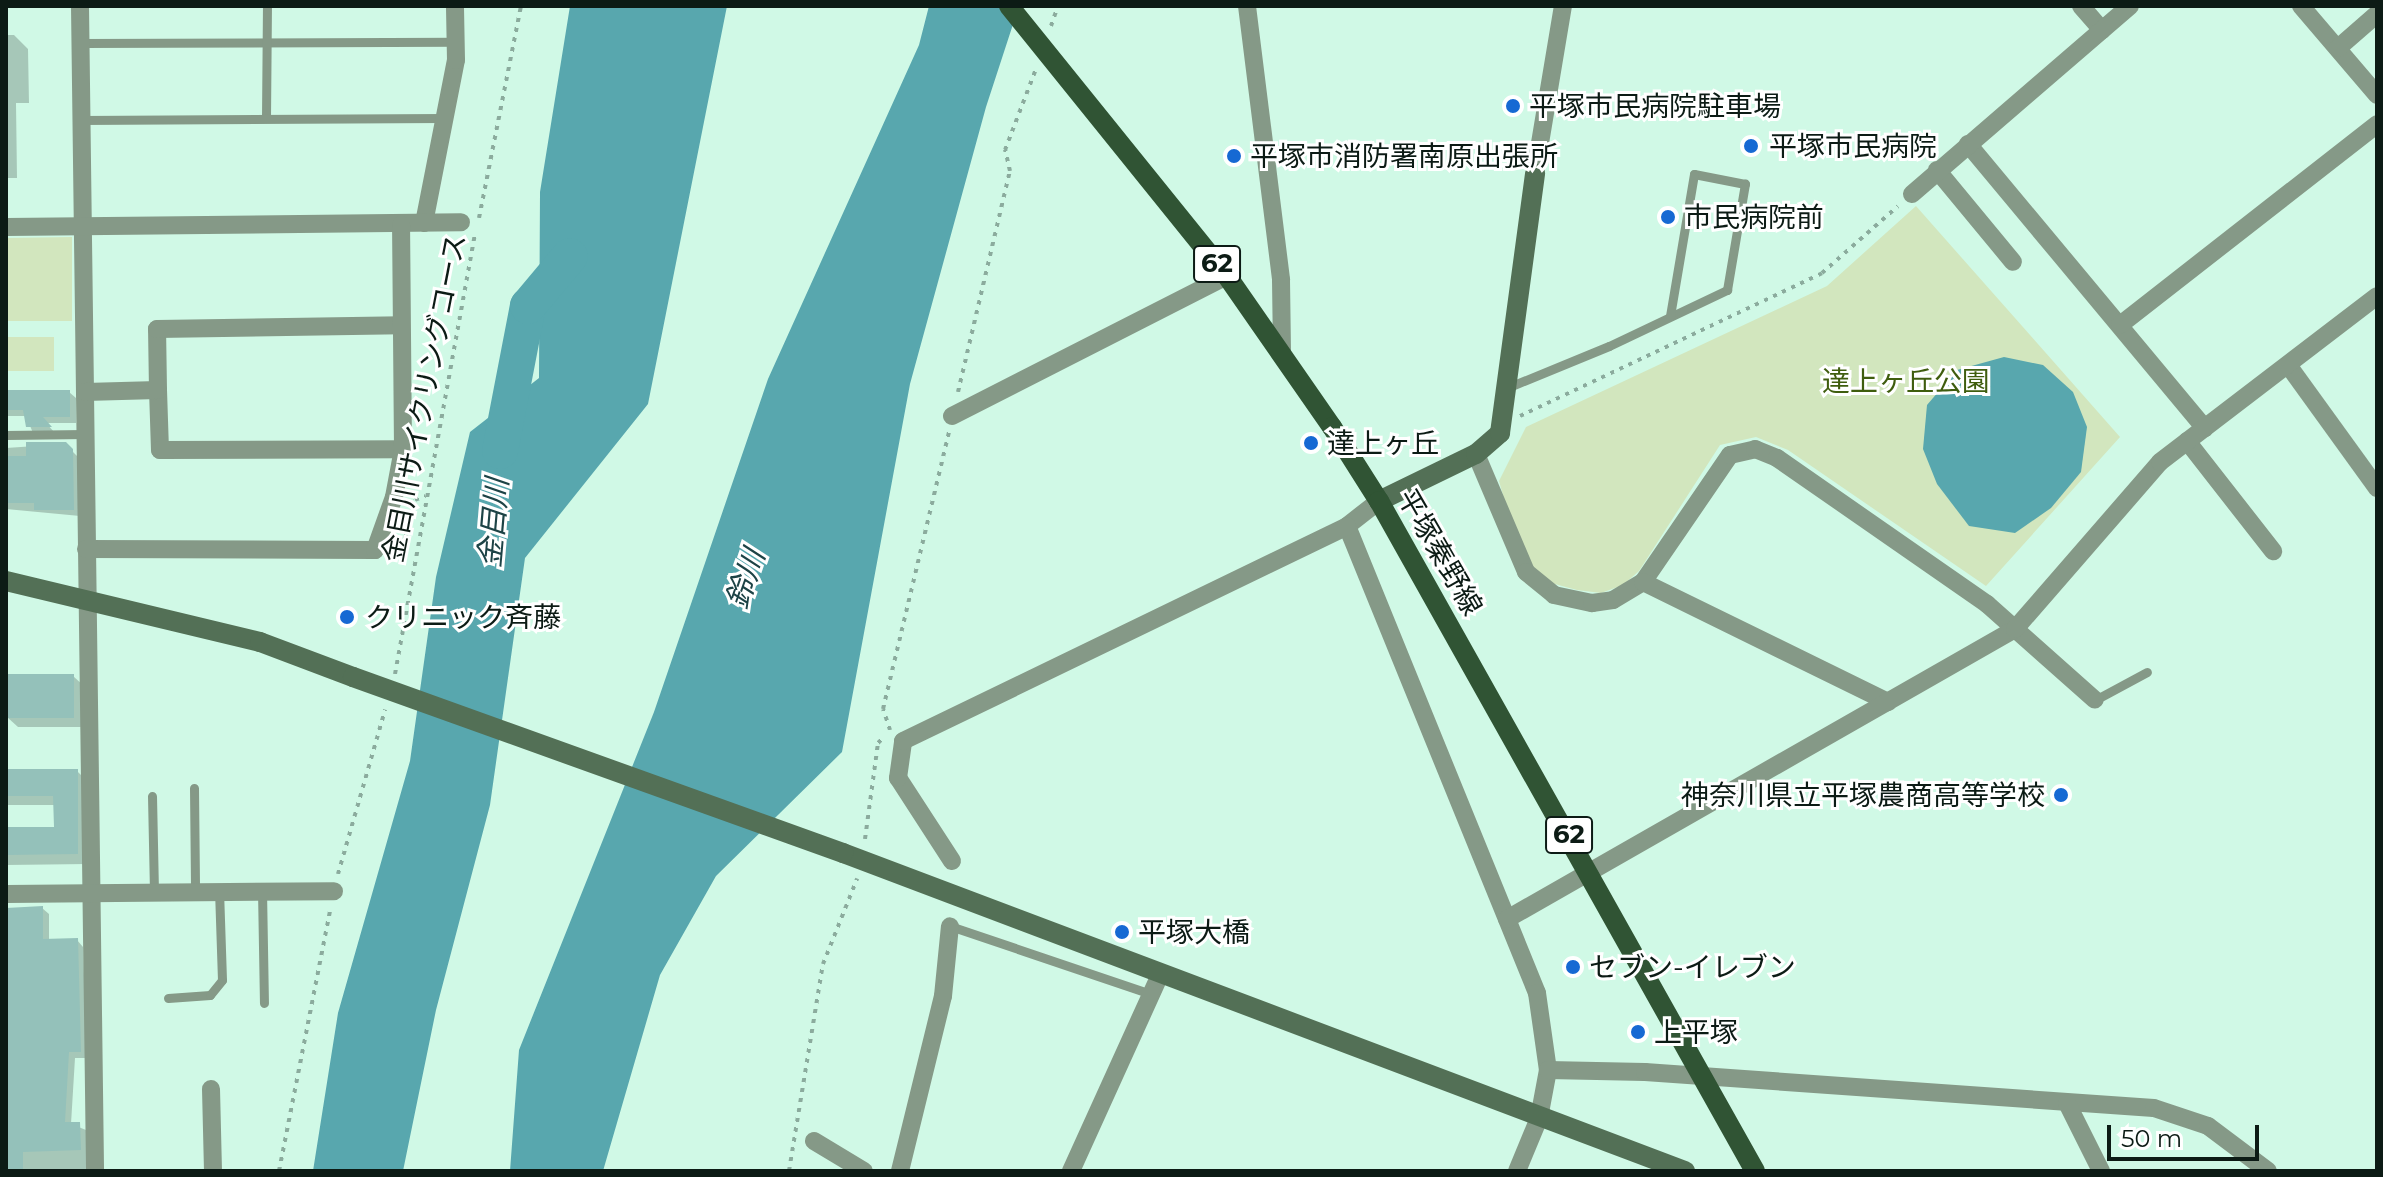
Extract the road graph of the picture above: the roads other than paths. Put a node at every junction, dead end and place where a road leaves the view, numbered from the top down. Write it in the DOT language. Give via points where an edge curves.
graph roads {
  1 [pos="80,6"];
  2 [pos="267,6"];
  3 [pos="455,6"];
  4 [pos="1009,6"];
  5 [pos="1247,6"];
  6 [pos="1563,6"];
  7 [pos="2081,6"];
  8 [pos="2130,6"];
  9 [pos="2301,6"];
  10 [pos="2377,14"];
  11 [pos="2102,30"];
  12 [pos="456,42"];
  13 [pos="81,43"];
  14 [pos="266,44"];
  15 [pos="2338,48"];
  16 [pos="2377,95"];
  17 [pos="266,118"];
  18 [pos="444,118"];
  19 [pos="80,120"];
  20 [pos="2377,124"];
  21 [pos="1968,144"];
  22 [pos="1937,170"];
  23 [pos="1535,173"];
  24 [pos="1912,194"];
  25 [pos="461,222"];
  26 [pos="424,223"];
  27 [pos="401,225"];
  28 [pos="83,226"];
  29 [pos="6,227"];
  30 [pos="2013,262"];
  31 [pos="1227,276"];
  32 [pos="2377,296"];
  33 [pos="1670,316"];
  34 [pos="401,325"];
  35 [pos="2120,325"];
  36 [pos="1282,351"];
  37 [pos="2288,365"];
  38 [pos="1509,387"];
  39 [pos="158,390"];
  40 [pos="85,392"];
  41 [pos="952,416"];
  42 [pos="2205,428"];
  43 [pos="85,434"];
  44 [pos="6,435"];
  45 [pos="2187,441"];
  46 [pos="403,449"];
  47 [pos="1476,454"];
  48 [pos="2377,488"];
  49 [pos="1379,501"];
  50 [pos="1347,526"];
  51 [pos="86,549"];
  52 [pos="2273,551"];
  53 [pos="6,581"];
  54 [pos="1643,582"];
  55 [pos="85,597"];
  56 [pos="2015,629"];
  57 [pos="2147,672"];
  58 [pos="2095,700"];
  59 [pos="1888,702"];
  60 [pos="194,788"];
  61 [pos="152,796"];
  62 [pos="952,861"];
  63 [pos="1591,874"];
  64 [pos="262,890"];
  65 [pos="219,891"];
  66 [pos="334,891"];
  67 [pos="154,892"];
  68 [pos="195,892"];
  69 [pos="6,894"];
  70 [pos="91,894"];
  71 [pos="1507,919"];
  72 [pos="950,926"];
  73 [pos="1161,973"];
  74 [pos="1148,993"];
  75 [pos="168,998"];
  76 [pos="264,1003"];
  77 [pos="1548,1070"];
  78 [pos="1698,1076"];
  79 [pos="211,1089"];
  80 [pos="2067,1103"];
  81 [pos="1539,1118"];
  82 [pos="814,1141"];
  83 [pos="95,1171"];
  84 [pos="213,1171"];
  85 [pos="864,1171"];
  86 [pos="900,1171"];
  87 [pos="1071,1171"];
  88 [pos="1517,1171"];
  89 [pos="1685,1171"];
  90 [pos="1755,1171"];
  91 [pos="2101,1171"];
  92 [pos="2268,1171"];
  1 -- 13 [label="street"];
  2 -- 14 [label="lane"];
  3 -- 12 [label="street"];
  4 -- 31 [label="main road, 平塚秦野線 / 62"];
  5 -- 36 [label="street" via="1281,280"];
  6 -- 23 [label="street"];
  7 -- 11 [label="street"];
  8 -- 11 [label="street"];
  9 -- 15 [label="street"];
  10 -- 15 [label="street"];
  11 -- 21 [label="street"];
  12 -- 14 [label="lane"];
  12 -- 18 [label="street"];
  13 -- 14 [label="lane"];
  13 -- 19 [label="street"];
  14 -- 17 [label="lane"];
  15 -- 16 [label="street"];
  17 -- 18 [label="lane"];
  17 -- 19 [label="lane"];
  18 -- 26 [label="street"];
  19 -- 28 [label="street"];
  20 -- 35 [label="street"];
  21 -- 22 [label="street"];
  21 -- 35 [label="street"];
  22 -- 24 [label="street"];
  22 -- 30 [label="street"];
  23 -- 38 [label="street" via="1516,288"];
  25 -- 26 [label="street"];
  26 -- 27 [label="street"];
  27 -- 28 [label="street"];
  27 -- 34 [label="street"];
  28 -- 29 [label="street"];
  28 -- 40 [label="street"];
  31 -- 36 [label="main road, 平塚秦野線 / 62"];
  31 -- 41 [label="street"];
  32 -- 37 [label="street"];
  33 -- 33 [label="lane" via="1694,174 1745,184 1727,290"];
  33 -- 38 [label="lane"];
  34 -- 39 [label="street" via="157,329"];
  34 -- 46 [label="street"];
  35 -- 42 [label="street"];
  36 -- 49 [label="main road, 平塚秦野線 / 62"];
  37 -- 42 [label="street"];
  37 -- 48 [label="street"];
  38 -- 47 [label="street" via="1505,423"];
  39 -- 40 [label="street"];
  39 -- 46 [label="street" via="160,450"];
  40 -- 43 [label="street"];
  42 -- 45 [label="street"];
  43 -- 44 [label="lane"];
  43 -- 51 [label="street"];
  45 -- 52 [label="street"];
  45 -- 56 [label="street" via="2160,462"];
  46 -- 51 [label="street" via="394,497 375,550"];
  47 -- 49 [label="street"];
  47 -- 54 [label="street" via="1517,556 1538,585 1554,595 1592,603 1621,597"];
  49 -- 50 [label="street"];
  49 -- 63 [label="main road, 平塚秦野線 / 62"];
  50 -- 62 [label="street" via="903,741 898,778"];
  50 -- 71 [label="street"];
  51 -- 55 [label="street"];
  53 -- 55 [label="street"];
  54 -- 56 [label="street" via="1730,455 1755,449 1777,458"];
  54 -- 59 [label="street"];
  55 -- 70 [label="street"];
  55 -- 73 [label="street, bridge" via="260,642"];
  56 -- 58 [label="street"];
  56 -- 59 [label="street"];
  57 -- 58 [label="lane"];
  59 -- 63 [label="street"];
  60 -- 68 [label="lane"];
  61 -- 67 [label="lane"];
  63 -- 71 [label="street"];
  63 -- 78 [label="main road, 平塚秦野線 / 62"];
  64 -- 65 [label="street"];
  64 -- 66 [label="street"];
  64 -- 76 [label="lane"];
  65 -- 68 [label="street"];
  65 -- 75 [label="lane" via="222,980 210,995"];
  67 -- 68 [label="street"];
  67 -- 70 [label="street"];
  69 -- 70 [label="street"];
  70 -- 83 [label="street"];
  71 -- 77 [label="street" via="1537,993"];
  72 -- 74 [label="lane"];
  72 -- 86 [label="street" via="943,996"];
  73 -- 74 [label="street"];
  73 -- 81 [label="street"];
  74 -- 87 [label="street"];
  77 -- 78 [label="street"];
  77 -- 81 [label="street"];
  78 -- 80 [label="street"];
  78 -- 90 [label="main road, 平塚秦野線 / 62"];
  79 -- 84 [label="street"];
  80 -- 91 [label="street"];
  80 -- 92 [label="street" via="2154,1108 2208,1126"];
  81 -- 88 [label="street"];
  81 -- 89 [label="street"];
  82 -- 85 [label="street"];
}
